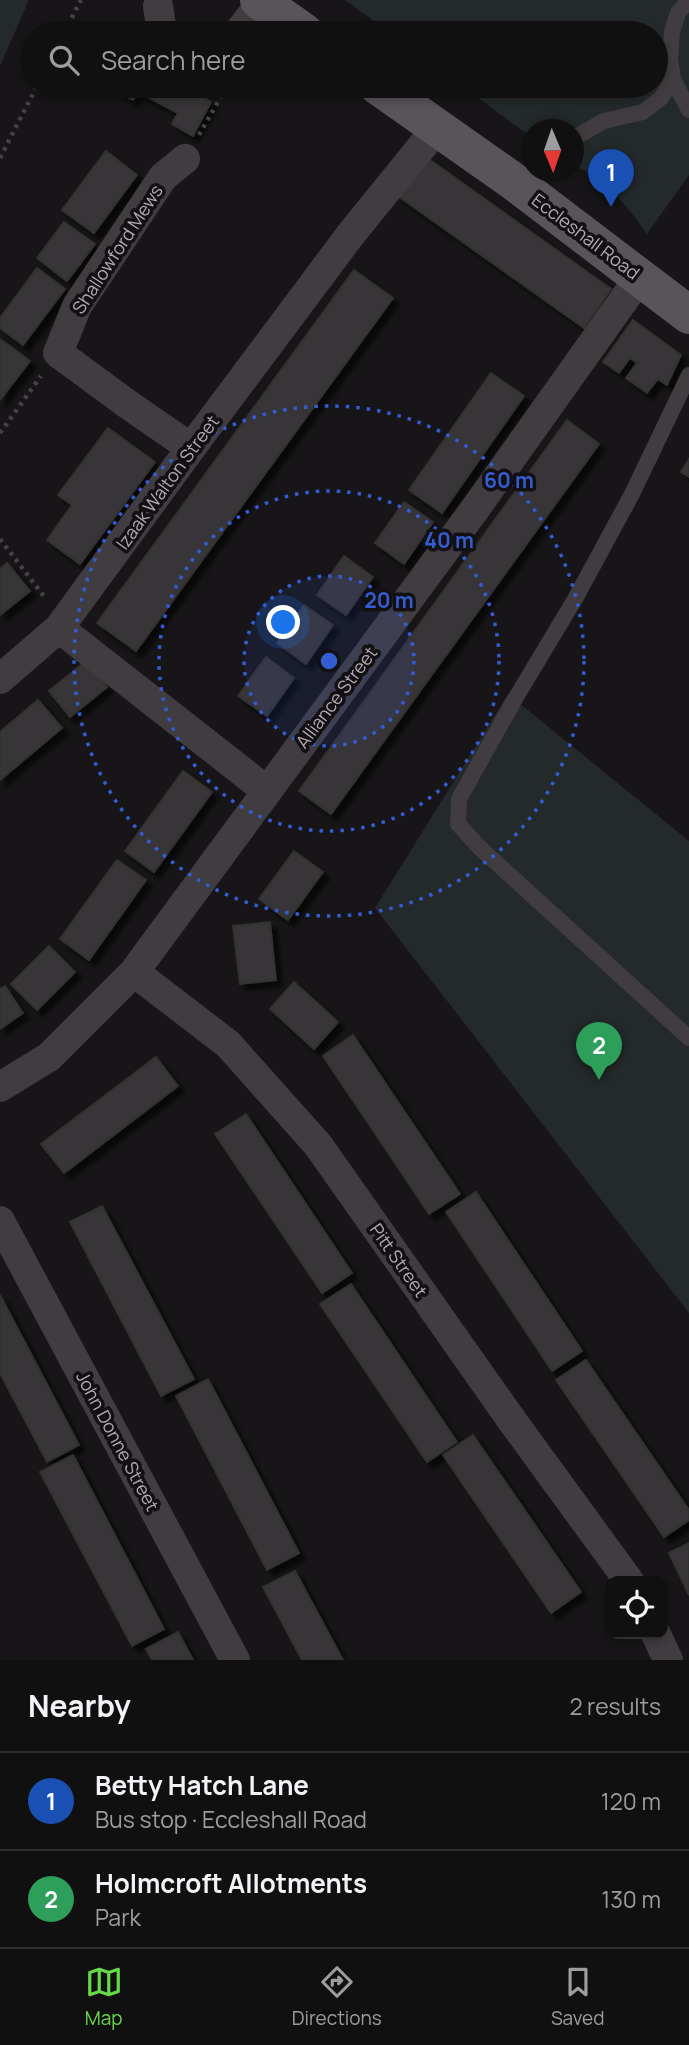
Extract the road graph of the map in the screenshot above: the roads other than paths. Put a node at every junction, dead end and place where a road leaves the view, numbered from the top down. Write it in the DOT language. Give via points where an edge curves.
graph roads {
  1 [pos="689,0"];
  2 [pos="260,1"];
  3 [pos="246,21"];
  4 [pos="288,21"];
  5 [pos="673,79"];
  6 [pos="668,87"];
  7 [pos="395,98"];
  8 [pos="661,98"];
  9 [pos="689,110"];
  10 [pos="437,128"];
  11 [pos="584,132"];
  12 [pos="185,159"];
  13 [pos="521,175"];
  14 [pos="529,182"];
  15 [pos="640,277"];
  16 [pos="686,306"];
  17 [pos="689,375"];
  18 [pos="191,448"];
  19 [pos="59,628"];
  20 [pos="0,679"];
  21 [pos="267,791"];
  22 [pos="134,972"];
  23 [pos="688,1033"];
  24 [pos="0,1087"];
  25 [pos="0,1222"];
  26 [pos="625,1576"];
  27 [pos="658,1639"];
  28 [pos="235,1660"];
  29 [pos="668,1660"];
  1 -- 5 [label="lane" via="678,13 672,33"];
  2 -- 3 [label="street"];
  2 -- 4 [label="main road"];
  5 -- 6 [label="lane"];
  5 -- 9 [label="lane"];
  7 -- 10 [label="main road, Eccleshall Road"];
  8 -- 11 [label="lane" via="643,112 604,121"];
  10 -- 13 [label="main road, Eccleshall Road"];
  10 -- 18 [label="street, Izaak Walton Street" via="351,234"];
  12 -- 18 [label="street, Shallowford Mews" via="163,177 77,306 58,353"];
  14 -- 15 [label="main road, Eccleshall Road"];
  15 -- 16 [label="main road, Eccleshall Road"];
  15 -- 21 [label="street, Alliance Street"];
  17 -- 23 [label="lane" via="632,494 459,799 458,824"];
  18 -- 19 [label="street, Izaak Walton Street"];
  19 -- 20 [label="street, Izaak Walton Street"];
  19 -- 21 [label="street"];
  21 -- 22 [label="street, Alliance Street"];
  22 -- 24 [label="street, Alliance Street" via="49,1057"];
  22 -- 26 [label="street, Pitt Street" via="228,1044 318,1145"];
  25 -- 28 [label="street, John Donne Street"];
  27 -- 29 [label="street"];
}
